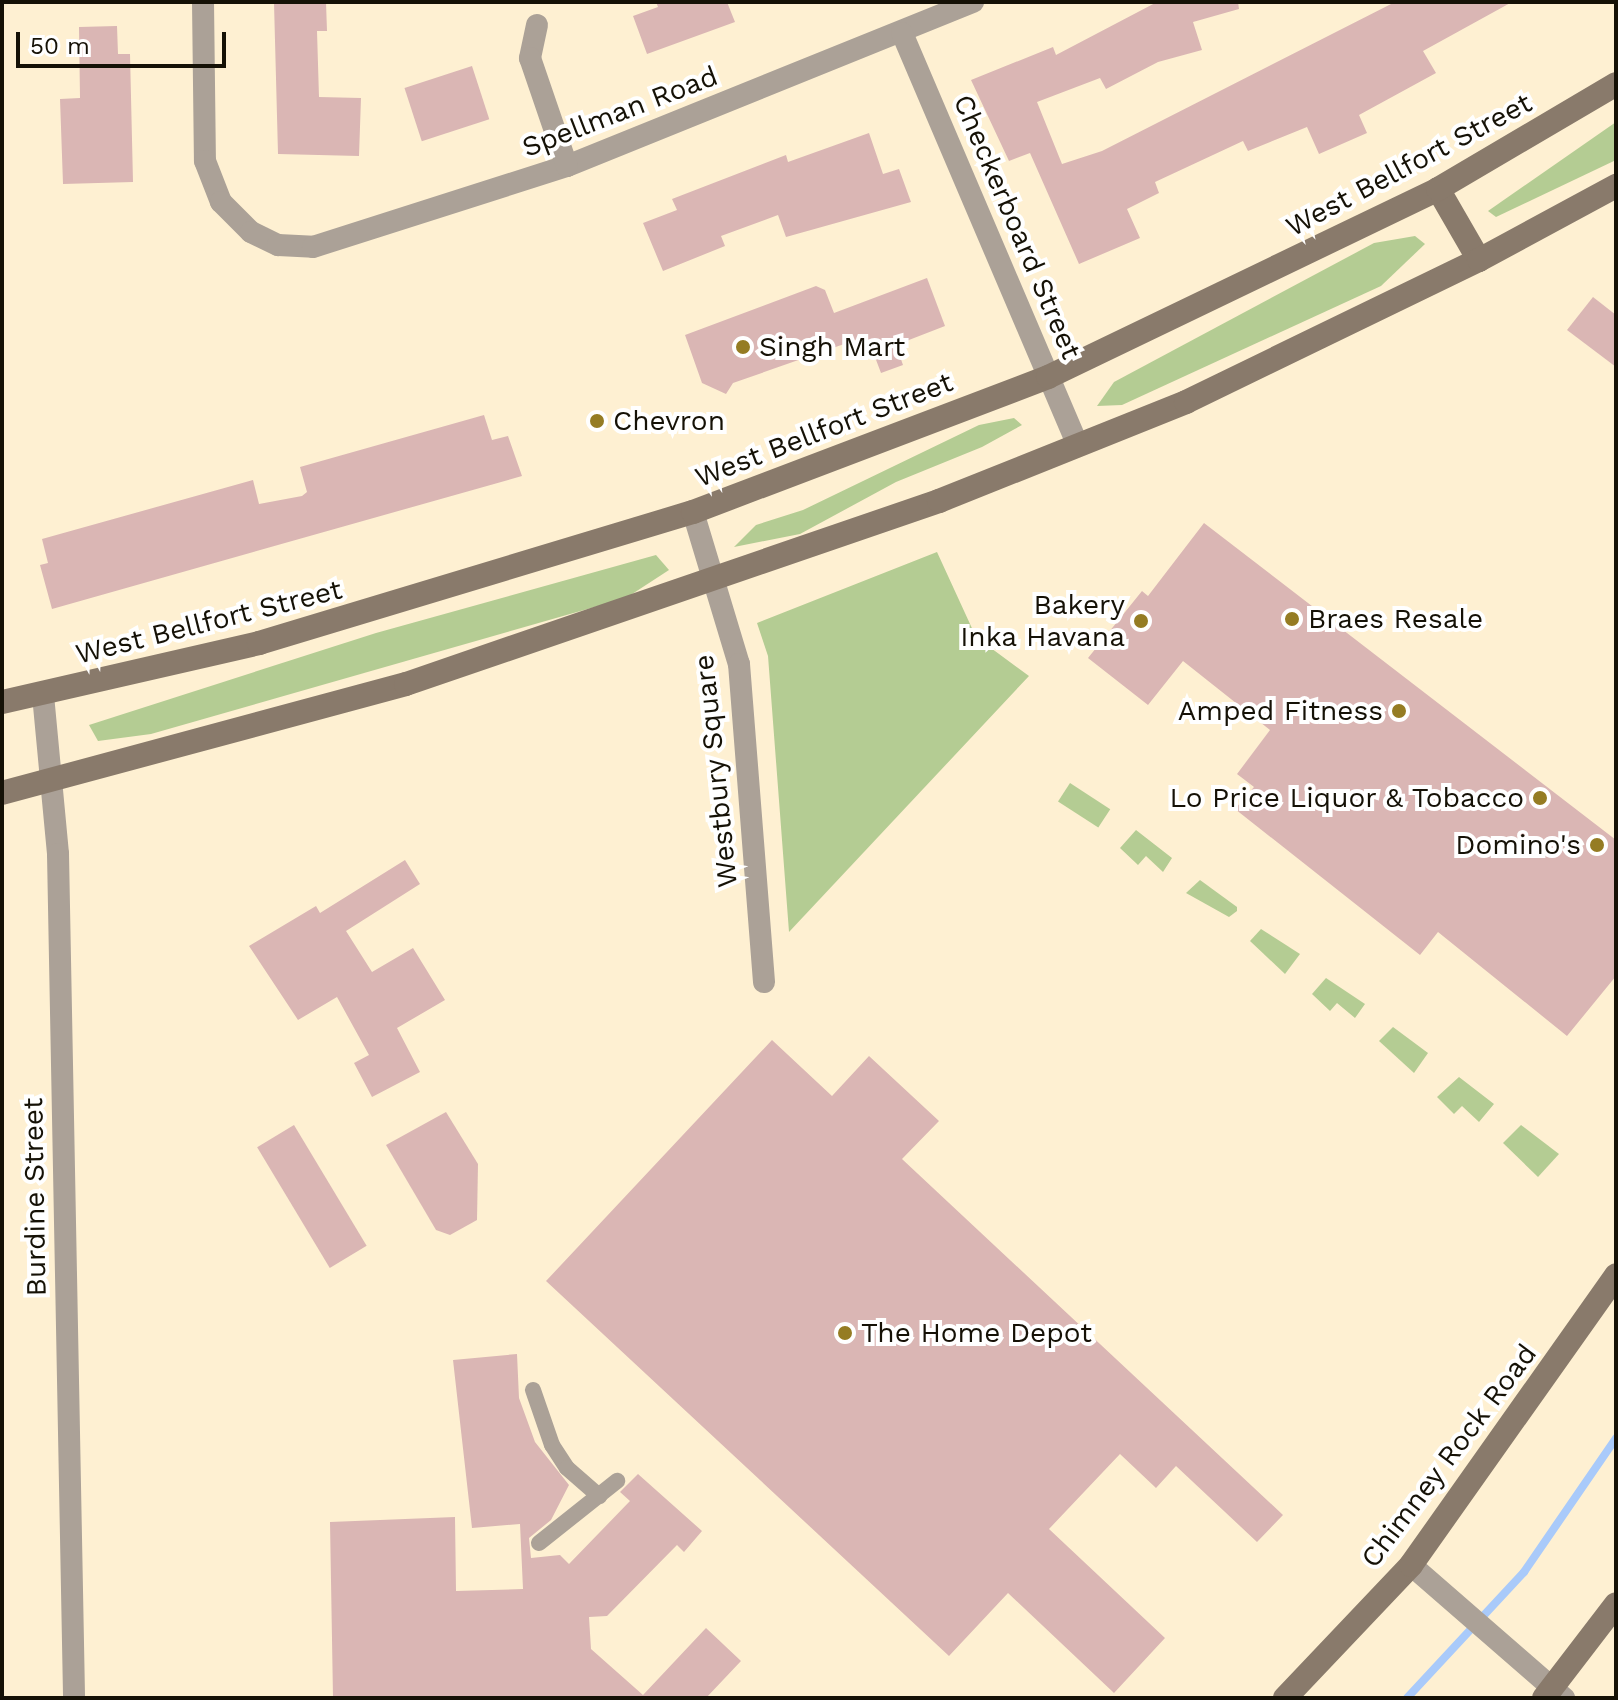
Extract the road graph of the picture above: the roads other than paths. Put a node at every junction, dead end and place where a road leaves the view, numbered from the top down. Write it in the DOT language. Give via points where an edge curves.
graph roads {
  1 [pos="203,2"];
  2 [pos="973,2"];
  3 [pos="537,25"];
  4 [pos="902,33"];
  5 [pos="1616,84"];
  6 [pos="567,166"];
  7 [pos="1616,186"];
  8 [pos="1438,189"];
  9 [pos="1479,260"];
  10 [pos="1048,377"];
  11 [pos="1078,445"];
  12 [pos="693,512"];
  13 [pos="719,582"];
  14 [pos="43,695"];
  15 [pos="2,702"];
  16 [pos="54,782"];
  17 [pos="2,793"];
  18 [pos="764,982"];
  19 [pos="1616,1275"];
  20 [pos="533,1390"];
  21 [pos="617,1481"];
  22 [pos="599,1496"];
  23 [pos="539,1543"];
  24 [pos="1411,1565"];
  25 [pos="1616,1604"];
  26 [pos="1554,1695"];
  27 [pos="74,1698"];
  28 [pos="1285,1698"];
  1 -- 6 [label="street, Spellman Road" via="205,161 221,202 251,232 278,245 313,247 355,238"];
  2 -- 4 [label="street, Spellman Road"];
  3 -- 6 [label="street" via="530,58"];
  4 -- 6 [label="street, Spellman Road"];
  4 -- 10 [label="street, Checkerboard Street"];
  5 -- 8 [label="main road, West Bellfort Street"];
  7 -- 9 [label="main road"];
  8 -- 9 [label="main road"];
  8 -- 10 [label="main road, West Bellfort Street"];
  9 -- 11 [label="main road" via="1186,402"];
  10 -- 11 [label="street, Checkerboard Street"];
  10 -- 12 [label="main road, West Bellfort Street"];
  11 -- 13 [label="main road"];
  12 -- 13 [label="street, Westbury Square"];
  12 -- 14 [label="main road, West Bellfort Street" via="259,643"];
  13 -- 16 [label="main road" via="406,684"];
  13 -- 18 [label="street, Westbury Square" via="739,664"];
  14 -- 15 [label="main road, West Bellfort Street"];
  14 -- 16 [label="street, Burdine Street"];
  16 -- 17 [label="main road"];
  16 -- 27 [label="street, Burdine Street"];
  19 -- 24 [label="main road, Chimney Rock Road"];
  20 -- 22 [label="street" via="552,1445 567,1468"];
  21 -- 22 [label="street"];
  22 -- 23 [label="street"];
  24 -- 26 [label="street"];
  24 -- 28 [label="main road, Chimney Rock Road"];
  25 -- 26 [label="main road"];
}
